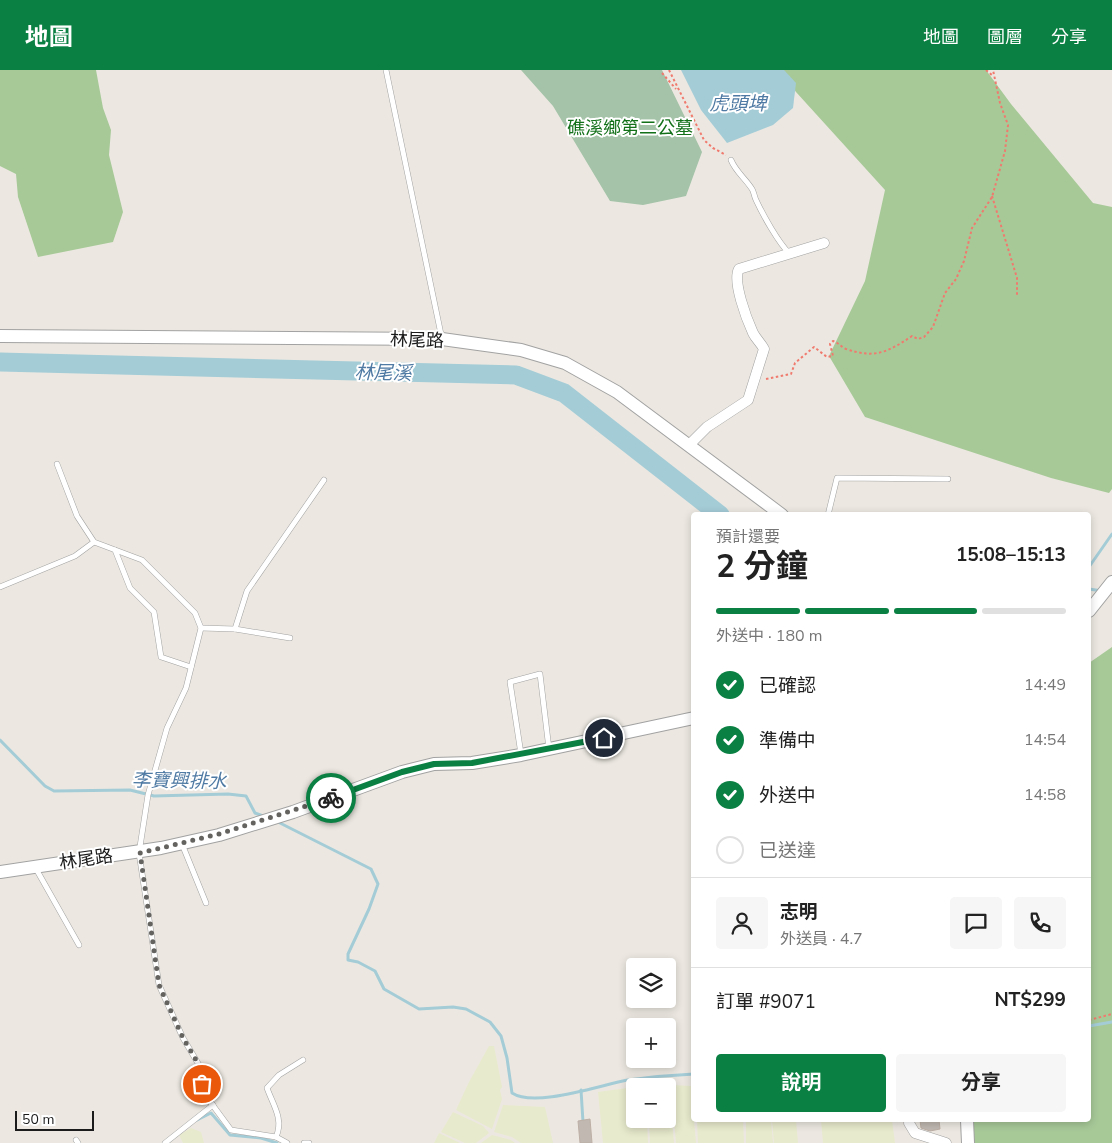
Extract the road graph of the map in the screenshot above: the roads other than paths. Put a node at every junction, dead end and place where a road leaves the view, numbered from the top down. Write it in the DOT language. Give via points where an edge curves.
graph roads {
  1 [pos="386,70"];
  2 [pos="731,160"];
  3 [pos="824,243"];
  4 [pos="789,253"];
  5 [pos="0,336"];
  6 [pos="442,339"];
  7 [pos="689,445"];
  8 [pos="56,464"];
  9 [pos="948,479"];
  10 [pos="324,480"];
  11 [pos="778,512"];
  12 [pos="829,512"];
  13 [pos="94,542"];
  14 [pos="115,550"];
  15 [pos="1112,582"];
  16 [pos="0,587"];
  17 [pos="1091,608"];
  18 [pos="201,628"];
  19 [pos="235,629"];
  20 [pos="290,638"];
  21 [pos="191,667"];
  22 [pos="691,719"];
  23 [pos="549,749"];
  24 [pos="521,755"];
  25 [pos="182,844"];
  26 [pos="140,853"];
  27 [pos="35,866"];
  28 [pos="0,872"];
  29 [pos="206,903"];
  30 [pos="79,945"];
  31 [pos="303,1060"];
  32 [pos="213,1106"];
  33 [pos="967,1122"];
  34 [pos="909,1123"];
  35 [pos="276,1137"];
  36 [pos="165,1143"];
  37 [pos="287,1143"];
  38 [pos="304,1143"];
  39 [pos="309,1143"];
  40 [pos="946,1143"];
  41 [pos="968,1143"];
  1 -- 6 [label="lane"];
  2 -- 4 [label="lane" via="753,190 777,240"];
  3 -- 4 [label="street"];
  4 -- 7 [label="street" via="739,269 739,293 754,333 764,349 748,400 707,427"];
  5 -- 6 [label="street, 林尾路"];
  6 -- 7 [label="street, 林尾路" via="521,350 565,363 617,392"];
  7 -- 11 [label="street, 林尾路"];
  8 -- 13 [label="lane" via="77,516"];
  9 -- 12 [label="lane" via="837,478"];
  10 -- 19 [label="lane" via="247,591"];
  13 -- 14 [label="lane"];
  13 -- 16 [label="lane" via="75,556"];
  14 -- 18 [label="lane" via="142,560 196,613"];
  14 -- 21 [label="lane" via="130,588 154,612 161,657"];
  15 -- 17 [label="street"];
  18 -- 19 [label="lane"];
  18 -- 21 [label="lane"];
  19 -- 20 [label="lane"];
  21 -- 26 [label="lane" via="186,688 167,728 148,795"];
  22 -- 23 [label="street, 林尾路"];
  23 -- 24 [label="street, 林尾路"];
  23 -- 24 [label="lane" via="540,674 510,682"];
  24 -- 25 [label="street, 林尾路" via="472,763 434,764 402,772 292,812"];
  25 -- 26 [label="street, 林尾路"];
  25 -- 29 [label="lane"];
  26 -- 27 [label="street, 林尾路"];
  26 -- 32 [label="lane" via="159,985 183,1038 202,1070 203,1092"];
  27 -- 28 [label="street, 林尾路"];
  27 -- 30 [label="lane"];
  31 -- 35 [label="lane" via="279,1075 267,1088 279,1115 280,1129"];
  32 -- 35 [label="lane" via="231,1130"];
  32 -- 36 [label="lane"];
  33 -- 41 [label="street"];
  34 -- 40 [label="street" via="916,1133"];
  35 -- 37 [label="lane"];
  38 -- 39 [label="lane"];
}
